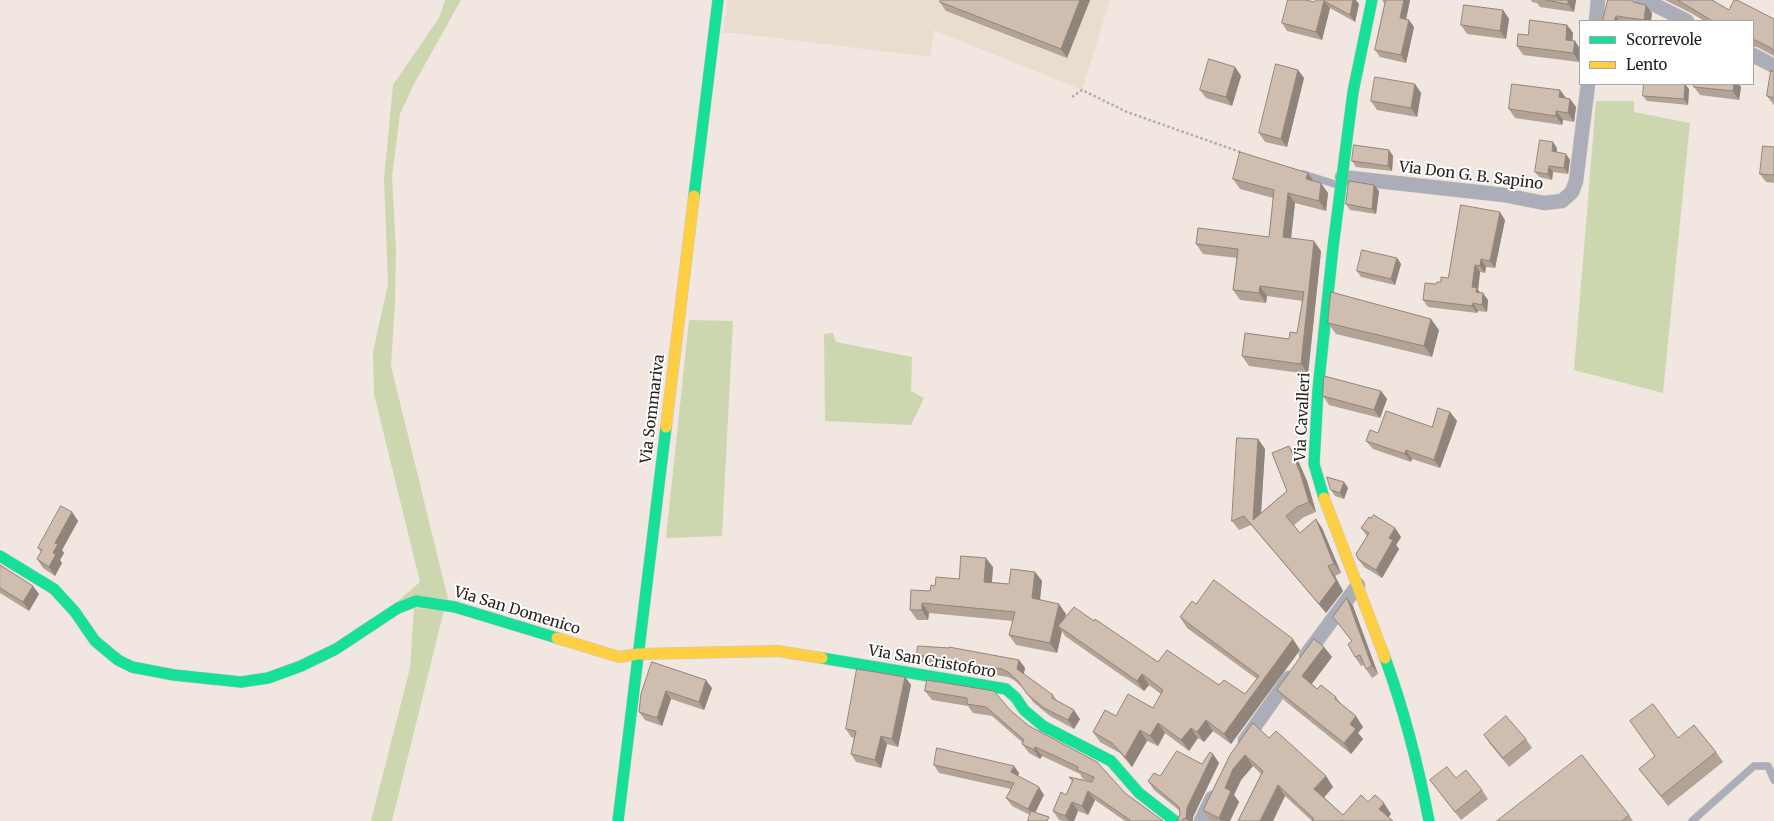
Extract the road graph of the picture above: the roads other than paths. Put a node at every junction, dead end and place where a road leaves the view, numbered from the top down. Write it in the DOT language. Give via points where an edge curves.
graph roads {
  1 [pos="718,0"];
  2 [pos="1372,0"];
  3 [pos="1598,0"];
  4 [pos="1641,0"];
  5 [pos="1596,20"];
  6 [pos="1685,20"];
  7 [pos="1754,56"];
  8 [pos="1774,66"];
  9 [pos="1588,85"];
  10 [pos="1294,171"];
  11 [pos="1342,181"];
  12 [pos="0,556"];
  13 [pos="1358,585"];
  14 [pos="638,654"];
  15 [pos="1235,754"];
  16 [pos="1774,780"];
  17 [pos="1218,787"];
  18 [pos="618,821"];
  19 [pos="1175,821"];
  20 [pos="1201,821"];
  21 [pos="1428,821"];
  22 [pos="1692,821"];
  1 -- 14 [label="street, Via Sommariva"];
  2 -- 11 [label="street, Via Cavalleri" via="1353,92"];
  3 -- 5 [label="street"];
  4 -- 6 [label="street"];
  7 -- 8 [label="street"];
  9 -- 11 [label="street, Via Don G. B. Sapino" via="1576,181 1572,192 1562,202 1544,203 1504,195"];
  10 -- 11 [label="lane"];
  11 -- 13 [label="street, Via Cavalleri" via="1318,390 1314,464 1325,503"];
  12 -- 14 [label="street, Via San Domenico" via="54,589 95,641 118,660 132,667 174,675 241,682 268,678 301,666 336,648 398,608 416,602 456,607 619,657"];
  13 -- 15 [label="street"];
  13 -- 21 [label="street, Via Cavalleri" via="1401,702 1417,760"];
  14 -- 18 [label="street, Via Sommariva"];
  14 -- 19 [label="street, Via San Cristoforo" via="778,652 1006,689 1043,726 1111,761 1139,793"];
  16 -- 22 [label="lane" via="1768,766 1754,766"];
  17 -- 20 [label="street"];
}
